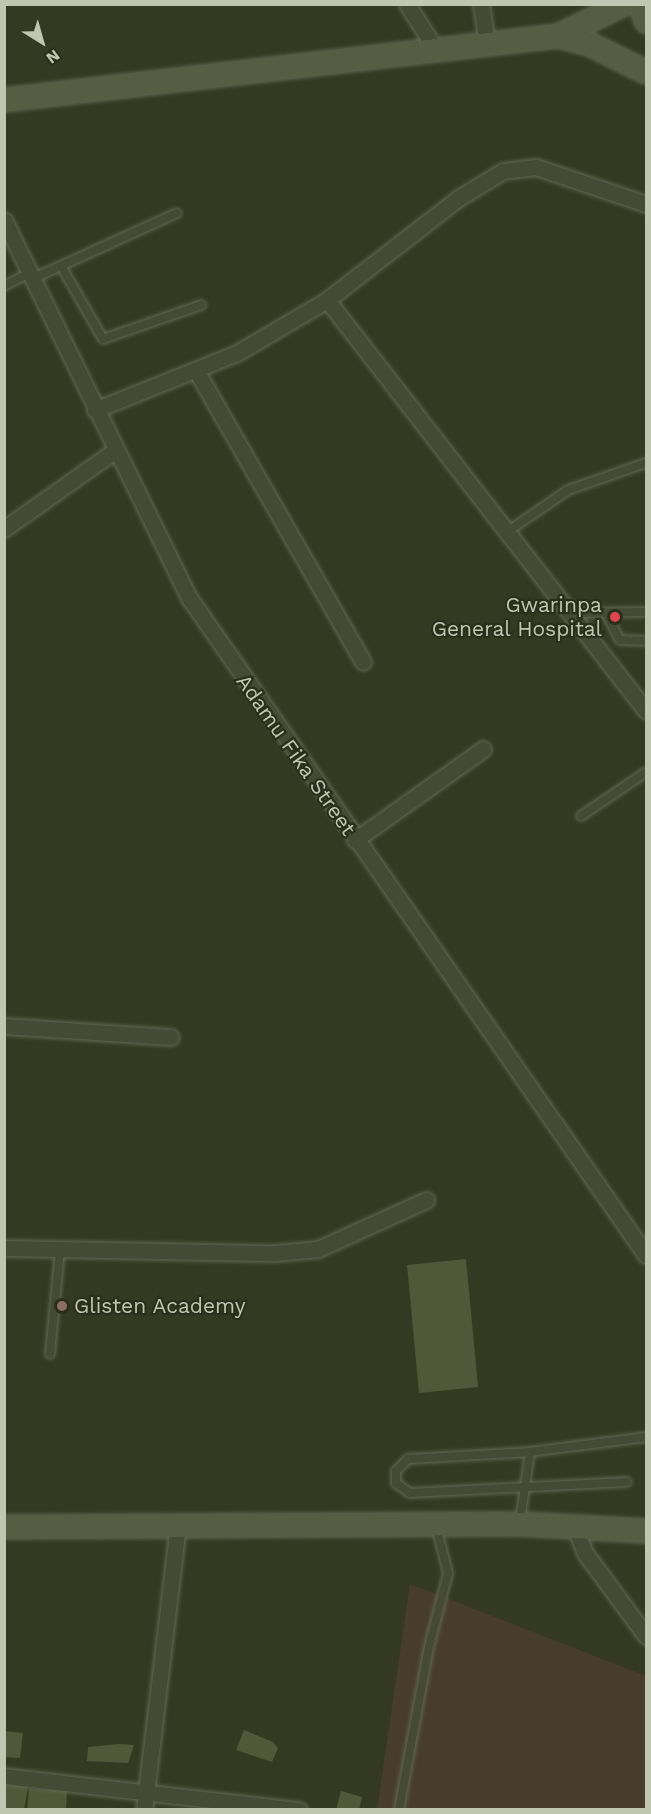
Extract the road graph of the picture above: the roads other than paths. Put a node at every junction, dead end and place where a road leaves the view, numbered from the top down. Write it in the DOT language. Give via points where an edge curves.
graph roads {
  1 [pos="407,4"];
  2 [pos="482,4"];
  3 [pos="624,4"];
  4 [pos="641,4"];
  5 [pos="646,21"];
  6 [pos="558,36"];
  7 [pos="487,44"];
  8 [pos="436,50"];
  9 [pos="646,72"];
  10 [pos="4,100"];
  11 [pos="646,204"];
  12 [pos="177,213"];
  13 [pos="4,220"];
  14 [pos="62,266"];
  15 [pos="31,276"];
  16 [pos="4,286"];
  17 [pos="327,300"];
  18 [pos="201,305"];
  19 [pos="197,372"];
  20 [pos="95,410"];
  21 [pos="114,451"];
  22 [pos="646,463"];
  23 [pos="4,530"];
  24 [pos="507,532"];
  25 [pos="646,612"];
  26 [pos="570,613"];
  27 [pos="606,613"];
  28 [pos="646,641"];
  29 [pos="363,662"];
  30 [pos="646,711"];
  31 [pos="483,749"];
  32 [pos="646,772"];
  33 [pos="581,816"];
  34 [pos="355,840"];
  35 [pos="4,1026"];
  36 [pos="171,1037"];
  37 [pos="426,1200"];
  38 [pos="4,1248"];
  39 [pos="60,1250"];
  40 [pos="646,1255"];
  41 [pos="50,1354"];
  42 [pos="646,1437"];
  43 [pos="530,1452"];
  44 [pos="627,1482"];
  45 [pos="525,1486"];
  46 [pos="436,1524"];
  47 [pos="520,1524"];
  48 [pos="178,1525"];
  49 [pos="4,1527"];
  50 [pos="575,1527"];
  51 [pos="646,1531"];
  52 [pos="646,1636"];
  53 [pos="4,1776"];
  54 [pos="146,1793"];
  55 [pos="144,1809"];
  56 [pos="299,1809"];
  57 [pos="399,1809"];
  1 -- 8 [label="street"];
  2 -- 7 [label="street"];
  3 -- 6 [label="street"];
  4 -- 5 [label="street"];
  6 -- 7 [label="street"];
  6 -- 9 [label="street" via="587,43"];
  7 -- 8 [label="street"];
  8 -- 10 [label="street"];
  11 -- 17 [label="street" via="536,167 503,171 457,198"];
  12 -- 14 [label="lane"];
  13 -- 15 [label="street, Adamu Fika Street"];
  14 -- 15 [label="lane"];
  14 -- 18 [label="lane" via="103,339"];
  15 -- 16 [label="lane"];
  15 -- 20 [label="street, Adamu Fika Street"];
  17 -- 19 [label="street"];
  17 -- 24 [label="street"];
  19 -- 20 [label="street"];
  19 -- 29 [label="street"];
  20 -- 21 [label="street, Adamu Fika Street"];
  21 -- 23 [label="street"];
  21 -- 34 [label="street, Adamu Fika Street" via="195,608"];
  22 -- 24 [label="lane" via="568,490"];
  24 -- 26 [label="street"];
  25 -- 27 [label="lane"];
  26 -- 27 [label="lane"];
  26 -- 30 [label="street"];
  27 -- 28 [label="lane" via="620,640"];
  31 -- 34 [label="street"];
  32 -- 33 [label="lane"];
  34 -- 40 [label="street, Adamu Fika Street"];
  35 -- 36 [label="street"];
  37 -- 39 [label="street" via="318,1249"];
  38 -- 39 [label="street"];
  39 -- 41 [label="lane"];
  42 -- 43 [label="lane"];
  43 -- 45 [label="lane"];
  43 -- 45 [label="lane" via="408,1459 396,1471 396,1483 410,1492"];
  44 -- 45 [label="lane"];
  45 -- 47 [label="lane"];
  46 -- 47 [label="street"];
  46 -- 48 [label="street"];
  46 -- 57 [label="lane" via="448,1573 429,1647"];
  47 -- 50 [label="street"];
  48 -- 49 [label="street"];
  48 -- 54 [label="street"];
  50 -- 51 [label="street"];
  50 -- 52 [label="street" via="585,1553"];
  53 -- 54 [label="street"];
  54 -- 55 [label="street"];
  54 -- 56 [label="street"];
}
